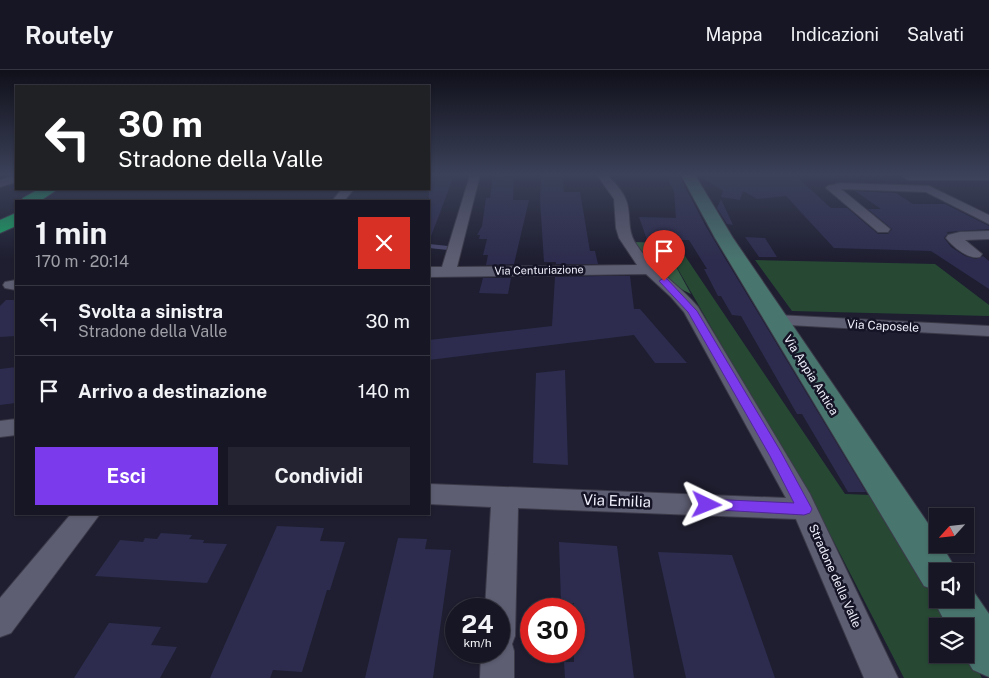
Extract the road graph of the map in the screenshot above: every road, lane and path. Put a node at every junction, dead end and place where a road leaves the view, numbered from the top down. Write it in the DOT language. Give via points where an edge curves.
graph roads {
  1 [pos="467,203"];
  2 [pos="620,203"];
  3 [pos="704,203"];
  4 [pos="851,203"];
  5 [pos="957,203"];
  6 [pos="15,210"];
  7 [pos="0,218"];
  8 [pos="15,219"];
  9 [pos="988,219"];
  10 [pos="0,228"];
  11 [pos="883,229"];
  12 [pos="989,236"];
  13 [pos="975,254"];
  14 [pos="650,269"];
  15 [pos="448,271"];
  16 [pos="430,272"];
  17 [pos="776,320"];
  18 [pos="989,331"];
  19 [pos="15,427"];
  20 [pos="0,429"];
  21 [pos="430,494"];
  22 [pos="505,497"];
  23 [pos="804,509"];
  24 [pos="86,515"];
  25 [pos="932,563"];
  26 [pos="501,598"];
  27 [pos="960,608"];
  28 [pos="0,622"];
  29 [pos="989,654"];
  30 [pos="498,663"];
  31 [pos="497,678"];
  32 [pos="881,678"];
  1 -- 15 [label="street"];
  2 -- 14 [label="street, Stradone della Valle" via="625,237"];
  3 -- 17 [label="street, Via Appia Antica"];
  4 -- 11 [label="street"];
  5 -- 9 [label="street"];
  6 -- 7 [label="highway"];
  8 -- 10 [label="highway"];
  12 -- 13 [label="street" via="953,238"];
  14 -- 15 [label="street, Via Centuriazione"];
  14 -- 23 [label="street, Stradone della Valle" via="676,291 692,311"];
  15 -- 16 [label="street, Via Centuriazione"];
  17 -- 18 [label="street, Via Caposele"];
  17 -- 25 [label="street, Via Appia Antica"];
  19 -- 20 [label="street"];
  21 -- 22 [label="street, Via Emilia"];
  22 -- 23 [label="street, Via Emilia"];
  22 -- 26 [label="street"];
  23 -- 32 [label="street, Stradone della Valle"];
  24 -- 28 [label="street"];
  27 -- 29 [label="street"];
  30 -- 31 [label="street"];
}
